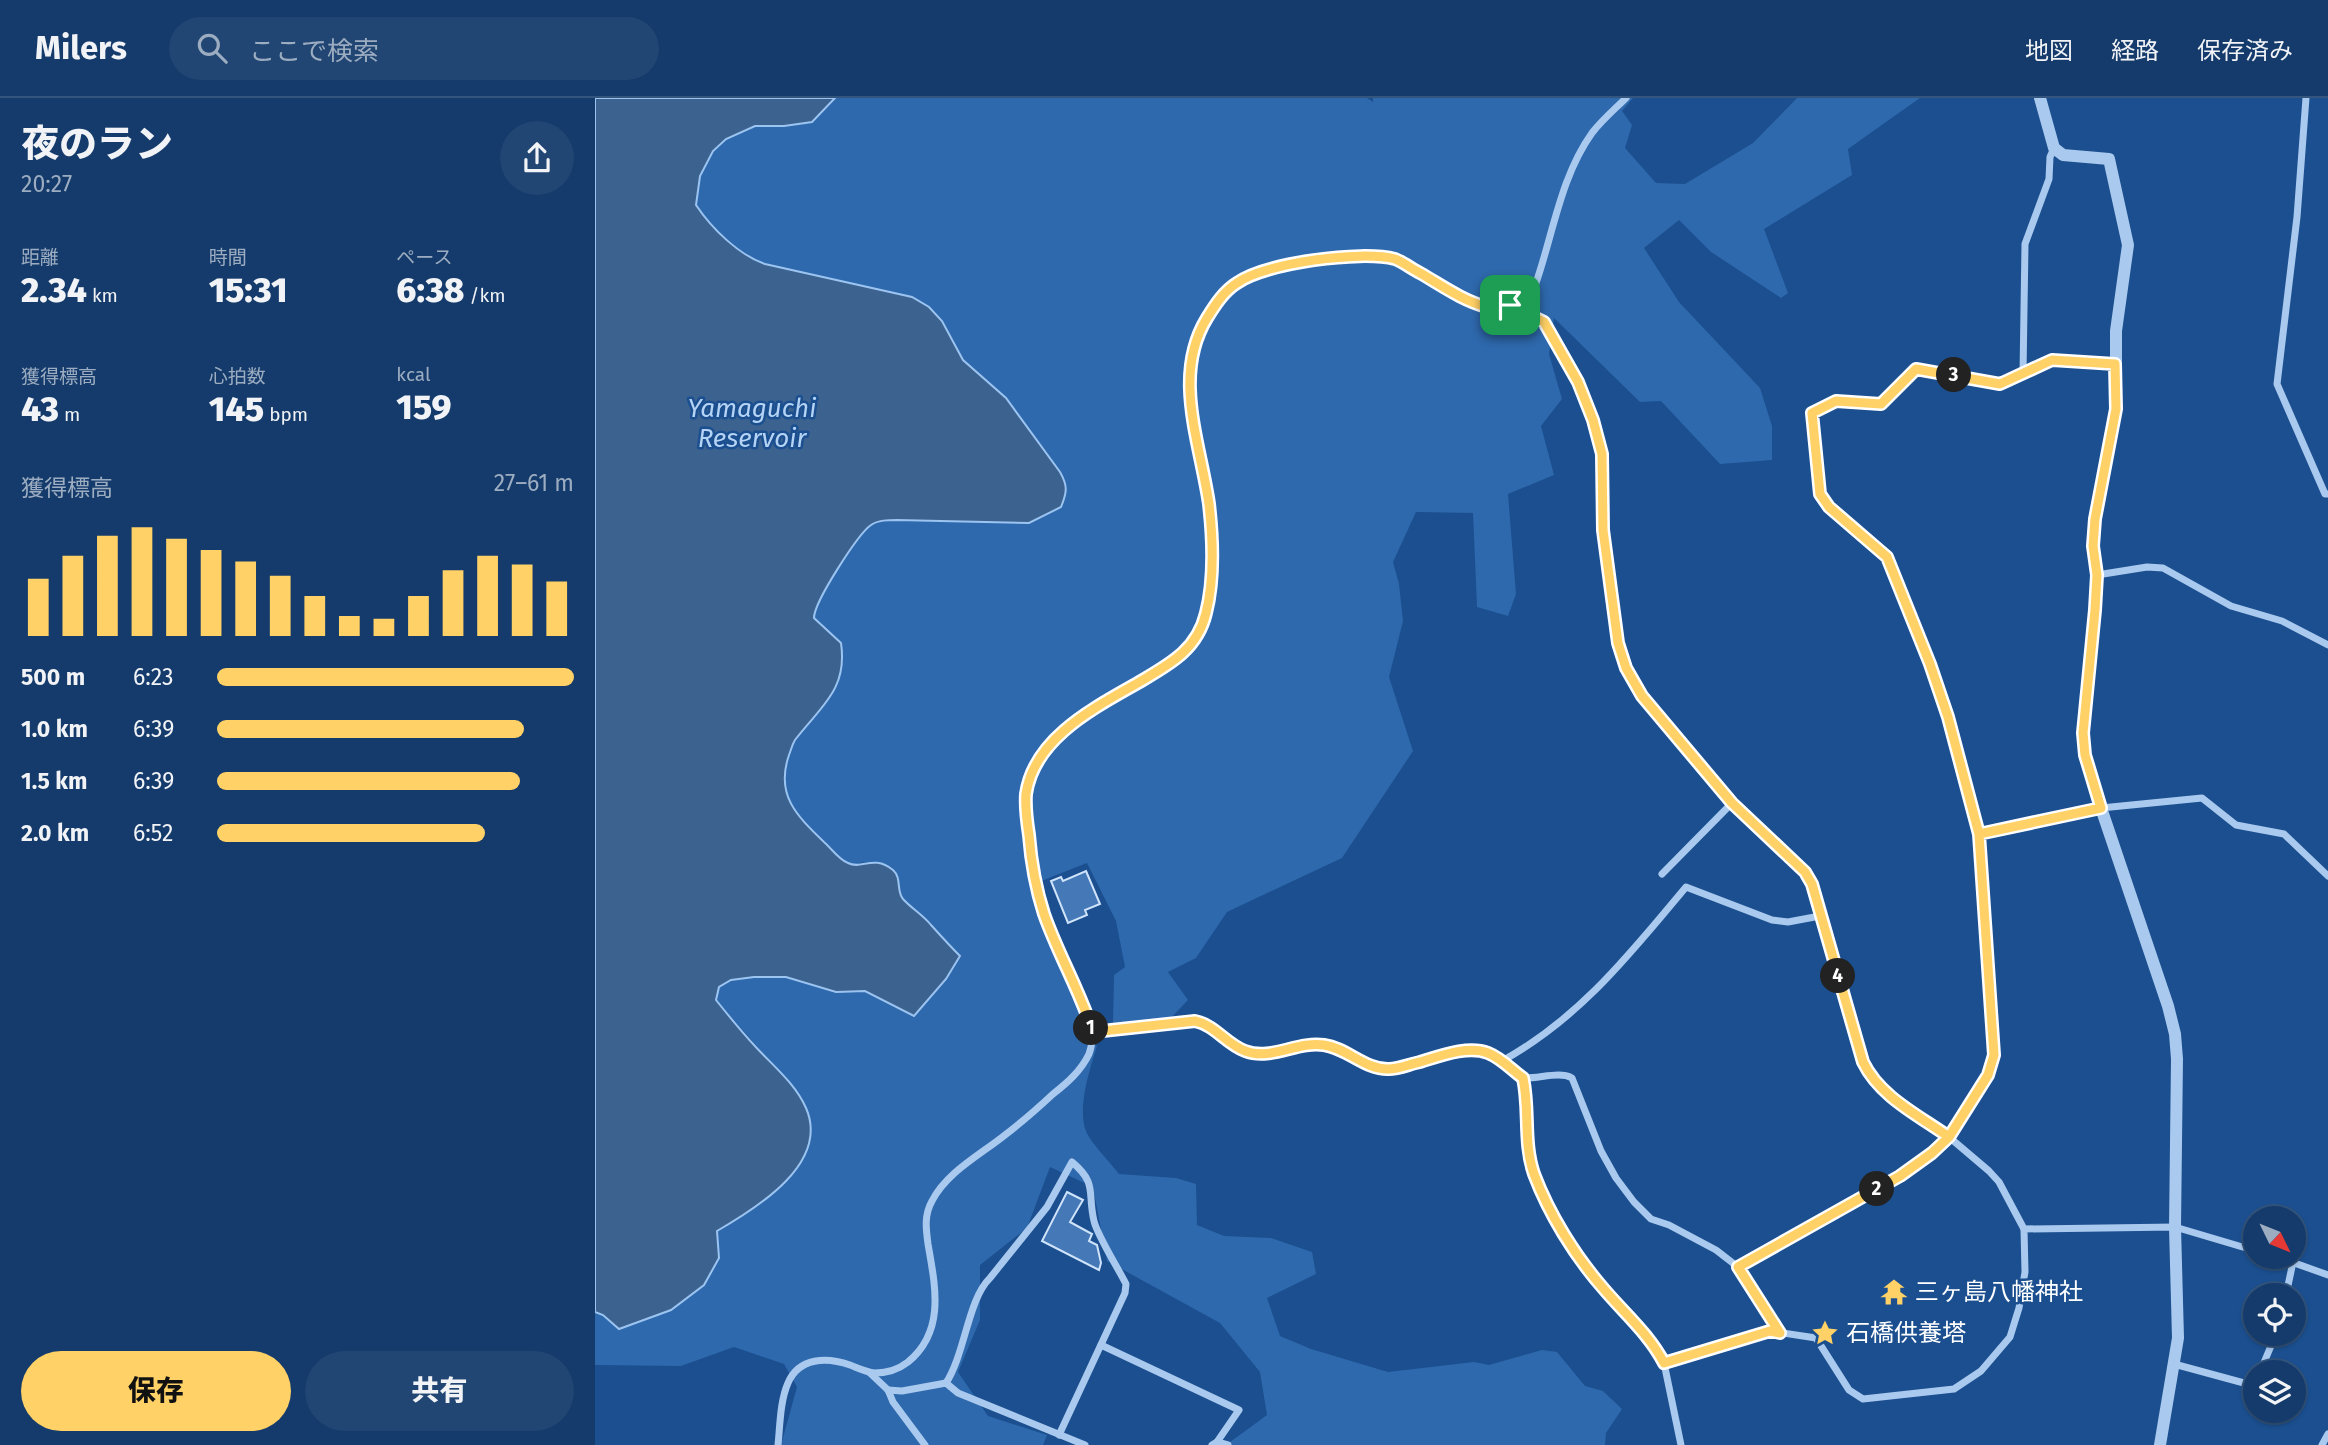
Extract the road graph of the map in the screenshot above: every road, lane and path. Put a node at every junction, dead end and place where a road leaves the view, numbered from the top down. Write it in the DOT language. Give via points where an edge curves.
graph roads {
  1 [pos="1626,98"];
  2 [pos="2041,98"];
  3 [pos="2306,98"];
  4 [pos="2054,148"];
  5 [pos="1510,305"];
  6 [pos="2115,364"];
  7 [pos="2023,374"];
  8 [pos="2328,494"];
  9 [pos="2097,575"];
  10 [pos="2328,645"];
  11 [pos="1732,803"];
  12 [pos="2101,808"];
  13 [pos="1979,834"];
  14 [pos="1662,874"];
  15 [pos="2328,876"];
  16 [pos="1820,916"];
  17 [pos="1093,1032"];
  18 [pos="1502,1061"];
  19 [pos="1523,1078"];
  20 [pos="1949,1137"];
  21 [pos="2175,1227"];
  22 [pos="2024,1229"];
  23 [pos="2243,1247"];
  24 [pos="1738,1267"];
  25 [pos="2307,1267"];
  26 [pos="2328,1275"];
  27 [pos="1780,1333"];
  28 [pos="1101,1345"];
  29 [pos="1664,1363"];
  30 [pos="2174,1364"];
  31 [pos="870,1373"];
  32 [pos="946,1383"];
  33 [pos="2243,1383"];
  34 [pos="888,1390"];
  35 [pos="2328,1434"];
  36 [pos="1059,1435"];
  37 [pos="1215,1444"];
  38 [pos="778,1445"];
  39 [pos="925,1445"];
  40 [pos="1085,1445"];
  41 [pos="1228,1445"];
  42 [pos="1681,1445"];
  43 [pos="2159,1445"];
  44 [pos="2322,1445"];
  1 -- 5 [label="street" via="1593,131 1584,147 1567,180 1535,283"];
  2 -- 4 [label="street"];
  3 -- 8 [label="street" via="2277,384"];
  4 -- 6 [label="street" via="2063,155 2109,159 2128,245"];
  4 -- 7 [label="street" via="2049,179 2025,244"];
  5 -- 11 [label="street" via="1544,322 1578,382 1593,420 1602,454 1603,530 1618,643 1626,668 1649,705"];
  5 -- 17 [label="street" via="1489,307 1457,295 1397,260 1367,255 1259,272 1237,282 1221,297 1201,328 1192,348 1189,373 1213,538 1209,598 1201,632 1165,669 1060,733 1030,775 1026,799 1042,906"];
  6 -- 7 [label="street" via="2052,360"];
  6 -- 9 [label="street" via="2116,409 2095,519"];
  7 -- 13 [label="street" via="2000,384 1916,369 1881,404 1836,401 1812,413 1820,494 1887,557 1943,704"];
  9 -- 10 [label="street" via="2163,568 2231,606 2282,621"];
  9 -- 12 [label="street" via="2083,733"];
  11 -- 14 [label="street"];
  11 -- 16 [label="street" via="1805,872"];
  12 -- 13 [label="street"];
  12 -- 15 [label="street" via="2202,798 2236,824 2284,834"];
  12 -- 21 [label="street" via="2175,1034"];
  13 -- 20 [label="street" via="1994,1055 1988,1075"];
  16 -- 18 [label="street" via="1772,920 1686,887 1584,1003"];
  16 -- 20 [label="street" via="1869,1074 1887,1094"];
  17 -- 18 [label="street" via="1195,1021 1251,1053 1326,1045 1390,1070 1458,1051 1486,1052"];
  17 -- 31 [label="street" via="1090,1051 1079,1071 939,1189 925,1222 936,1300 929,1336 906,1364"];
  18 -- 19 [label="street"];
  19 -- 24 [label="street" via="1559,1074 1572,1078 1601,1151 1634,1202 1651,1219 1716,1250"];
  19 -- 29 [label="street" via="1527,1151 1548,1205 1593,1276"];
  20 -- 22 [label="street" via="1999,1182"];
  20 -- 24 [label="street" via="1900,1176"];
  21 -- 22 [label="street"];
  21 -- 23 [label="street"];
  21 -- 30 [label="street" via="2178,1338"];
  22 -- 27 [label="street" via="2025,1272 2010,1337 1981,1371 1954,1389 1863,1399 1849,1390 1816,1338"];
  24 -- 27 [label="street"];
  25 -- 26 [label="street"];
  27 -- 29 [label="street" via="1770,1331"];
  28 -- 32 [label="street" via="1126,1284 1094,1222 1086,1174 1072,1162 1047,1207 981,1287"];
  28 -- 36 [label="street"];
  28 -- 37 [label="street" via="1239,1410"];
  29 -- 42 [label="street"];
  30 -- 33 [label="street"];
  30 -- 43 [label="street"];
  31 -- 34 [label="street"];
  31 -- 38 [label="street" via="819,1359 795,1371 786,1385"];
  32 -- 34 [label="street"];
  32 -- 36 [label="street" via="958,1393"];
  34 -- 39 [label="street"];
  35 -- 44 [label="street"];
  36 -- 40 [label="street"];
  37 -- 41 [label="street"];
}
